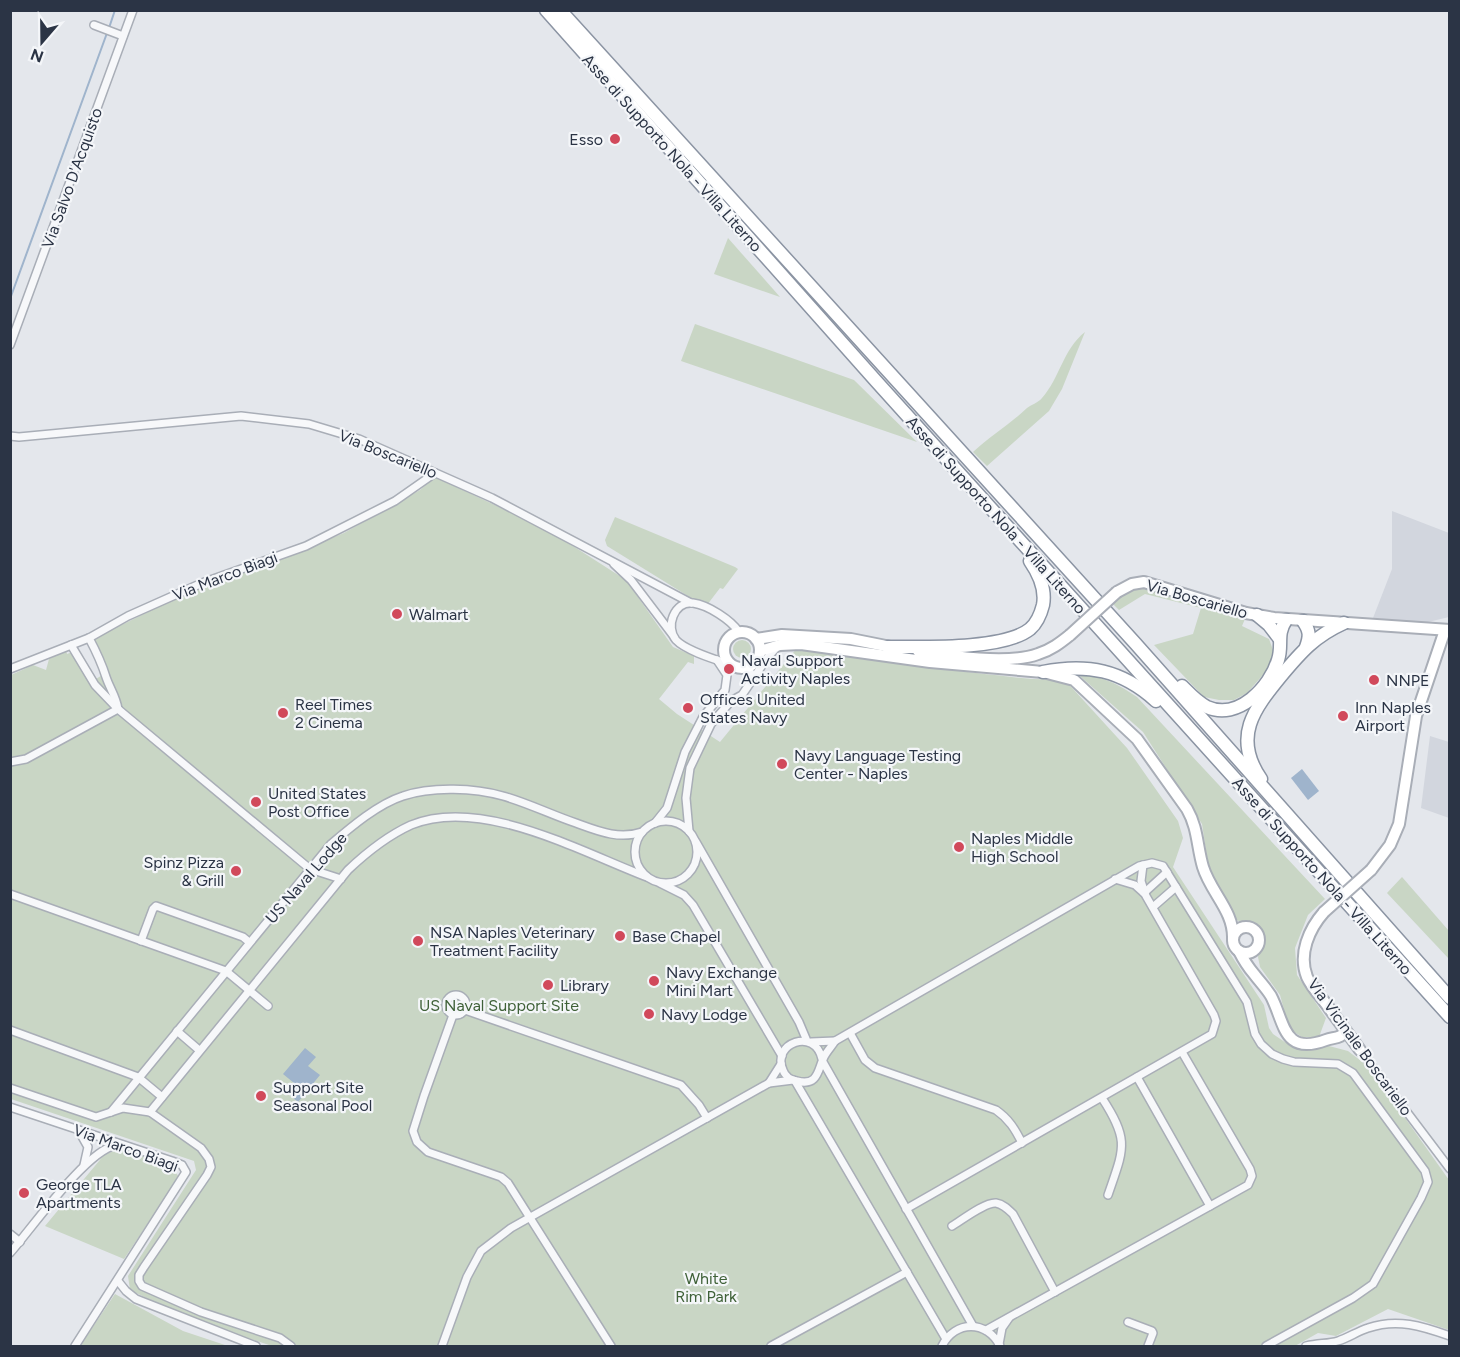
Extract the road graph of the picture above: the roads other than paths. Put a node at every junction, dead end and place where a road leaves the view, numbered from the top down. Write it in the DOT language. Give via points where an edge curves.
graph roads {
  1 [pos="133,10"];
  2 [pos="546,10"];
  3 [pos="560,10"];
  4 [pos="96,26"];
  5 [pos="120,35"];
  6 [pos="10,345"];
  7 [pos="10,436"];
  8 [pos="435,473"];
  9 [pos="992,510"];
  10 [pos="606,556"];
  11 [pos="691,603"];
  12 [pos="1257,615"];
  13 [pos="1286,620"];
  14 [pos="1303,621"];
  15 [pos="1344,623"];
  16 [pos="1447,630"];
  17 [pos="739,632"];
  18 [pos="673,635"];
  19 [pos="89,638"];
  20 [pos="1279,638"];
  21 [pos="756,639"];
  22 [pos="1135,644"];
  23 [pos="70,645"];
  24 [pos="780,645"];
  25 [pos="888,647"];
  26 [pos="1306,647"];
  27 [pos="760,651"];
  28 [pos="717,660"];
  29 [pos="732,664"];
  30 [pos="748,667"];
  31 [pos="10,669"];
  32 [pos="1043,672"];
  33 [pos="753,678"];
  34 [pos="118,709"];
  35 [pos="1213,754"];
  36 [pos="10,762"];
  37 [pos="1290,819"];
  38 [pos="654,823"];
  39 [pos="689,831"];
  40 [pos="642,832"];
  41 [pos="696,842"];
  42 [pos="1143,865"];
  43 [pos="310,869"];
  44 [pos="1167,872"];
  45 [pos="647,877"];
  46 [pos="341,879"];
  47 [pos="1115,879"];
  48 [pos="660,883"];
  49 [pos="1176,887"];
  50 [pos="10,894"];
  51 [pos="1145,894"];
  52 [pos="1153,907"];
  53 [pos="1233,939"];
  54 [pos="141,941"];
  55 [pos="249,942"];
  56 [pos="1239,951"];
  57 [pos="226,971"];
  58 [pos="249,990"];
  59 [pos="1449,998"];
  60 [pos="268,1006"];
  61 [pos="465,1010"];
  62 [pos="453,1015"];
  63 [pos="1449,1017"];
  64 [pos="10,1030"];
  65 [pos="177,1030"];
  66 [pos="1345,1030"];
  67 [pos="850,1033"];
  68 [pos="1326,1040"];
  69 [pos="835,1041"];
  70 [pos="809,1042"];
  71 [pos="199,1050"];
  72 [pos="1360,1050"];
  73 [pos="1182,1052"];
  74 [pos="781,1060"];
  75 [pos="823,1061"];
  76 [pos="138,1077"];
  77 [pos="1137,1077"];
  78 [pos="794,1081"];
  79 [pos="769,1083"];
  80 [pos="10,1088"];
  81 [pos="162,1096"];
  82 [pos="1102,1098"];
  83 [pos="10,1107"];
  84 [pos="111,1112"];
  85 [pos="150,1112"];
  86 [pos="707,1118"];
  87 [pos="79,1131"];
  88 [pos="100,1138"];
  89 [pos="1022,1143"];
  90 [pos="119,1144"];
  91 [pos="88,1146"];
  92 [pos="105,1149"];
  93 [pos="84,1165"];
  94 [pos="1449,1169"];
  95 [pos="1108,1195"];
  96 [pos="1210,1206"];
  97 [pos="906,1209"];
  98 [pos="531,1218"];
  99 [pos="952,1226"];
  100 [pos="10,1234"];
  101 [pos="20,1242"];
  102 [pos="10,1253"];
  103 [pos="907,1272"];
  104 [pos="118,1281"];
  105 [pos="1055,1292"];
  106 [pos="1010,1316"];
  107 [pos="1128,1322"];
  108 [pos="973,1326"];
  109 [pos="986,1330"];
  110 [pos="1449,1336"];
  111 [pos="946,1339"];
  112 [pos="1000,1346"];
  113 [pos="75,1347"];
  114 [pos="255,1347"];
  115 [pos="291,1347"];
  116 [pos="442,1347"];
  117 [pos="611,1347"];
  118 [pos="771,1347"];
  119 [pos="942,1347"];
  120 [pos="1148,1347"];
  121 [pos="1266,1347"];
  122 [pos="1306,1347"];
  1 -- 5 [label="street, Via Salvo D'Acquisto"];
  2 -- 9 [label="highway, Asse di Supporto Nola - Villa Literno"];
  3 -- 22 [label="highway, Asse di Supporto Nola - Villa Literno"];
  4 -- 5 [label="street"];
  5 -- 6 [label="street, Via Salvo D'Acquisto"];
  7 -- 8 [label="street, Via Boscariello" via="241,416 319,427 359,439"];
  8 -- 10 [label="street, Via Boscariello"];
  8 -- 19 [label="street, Via Marco Biagi" via="395,501 306,546 202,583"];
  9 -- 25 [label="highway" via="1037,572 1044,599 1035,625 1004,640"];
  9 -- 35 [label="highway, Asse di Supporto Nola - Villa Literno"];
  10 -- 11 [label="street, Via Boscariello"];
  10 -- 18 [label="street, Via Boscariello" via="631,580"];
  11 -- 17 [label="street, Via Boscariello" via="732,622"];
  11 -- 18 [label="street" via="674,613"];
  12 -- 13 [label="street, Via Boscariello"];
  12 -- 20 [label="highway"];
  12 -- 25 [label="street, Via Boscariello, bridge" via="1144,582 1117,592 1054,648 1039,654 951,656"];
  13 -- 14 [label="street, Via Boscariello"];
  13 -- 20 [label="highway"];
  14 -- 15 [label="street, Via Boscariello"];
  14 -- 26 [label="highway" via="1310,636"];
  15 -- 16 [label="street, Via Boscariello"];
  15 -- 26 [label="highway" via="1327,630"];
  16 -- 66 [label="street, Via Vicinale Boscariello, bridge" via="1418,707 1399,824 1390,845 1371,870 1324,912 1307,940 1305,969 1311,984"];
  17 -- 21 [label="street"];
  17 -- 29 [label="street" via="725,644 725,656"];
  18 -- 28 [label="street, Via Boscariello" via="683,646"];
  19 -- 23 [label="street, Via Marco Biagi"];
  19 -- 34 [label="street" via="103,664"];
  20 -- 22 [label="highway" via="1274,670 1252,699 1230,709 1208,707 1197,700"];
  21 -- 25 [label="street, Via Boscariello" via="782,635 819,637"];
  21 -- 27 [label="street"];
  22 -- 37 [label="highway, Asse di Supporto Nola - Villa Literno"];
  23 -- 31 [label="street, Via Marco Biagi"];
  23 -- 34 [label="street" via="95,685"];
  24 -- 27 [label="street"];
  24 -- 32 [label="street" via="801,644 930,662"];
  24 -- 33 [label="street"];
  26 -- 37 [label="highway" via="1260,702 1252,715 1247,738 1257,773"];
  27 -- 30 [label="street"];
  28 -- 29 [label="street, Via Boscariello"];
  28 -- 38 [label="street" via="727,675 725,690 703,717 685,752 667,808"];
  29 -- 30 [label="street"];
  30 -- 33 [label="street"];
  32 -- 35 [label="highway" via="1068,667 1100,670 1128,680"];
  32 -- 53 [label="street" via="1074,680 1086,690 1137,739 1164,775 1194,821 1203,867 1231,918"];
  33 -- 39 [label="street" via="742,695 731,701 711,724 690,768 686,798"];
  34 -- 36 [label="street" via="26,759"];
  34 -- 43 [label="street"];
  35 -- 63 [label="highway, Asse di Supporto Nola - Villa Literno"];
  37 -- 59 [label="highway, Asse di Supporto Nola - Villa Literno"];
  38 -- 39 [label="street" via="673,822"];
  38 -- 40 [label="street"];
  39 -- 41 [label="street"];
  40 -- 43 [label="street, US Naval Lodge" via="618,837 504,796 441,790 403,796 361,818"];
  40 -- 45 [label="street" via="637,840 636,860"];
  41 -- 48 [label="street" via="693,869 679,881"];
  41 -- 70 [label="street"];
  42 -- 44 [label="street" via="1158,863"];
  42 -- 47 [label="street"];
  42 -- 51 [label="street" via="1141,881"];
  43 -- 46 [label="street"];
  43 -- 55 [label="street, US Naval Lodge"];
  44 -- 49 [label="street"];
  44 -- 51 [label="street"];
  45 -- 46 [label="street" via="556,840 469,816 439,818 389,836"];
  45 -- 48 [label="street"];
  46 -- 58 [label="street"];
  47 -- 51 [label="street" via="1135,885"];
  47 -- 67 [label="street"];
  48 -- 74 [label="street" via="684,895 693,905"];
  49 -- 52 [label="street"];
  49 -- 121 [label="street" via="1246,1002 1261,1044 1283,1059 1338,1064 1353,1073 1425,1171 1428,1182 1373,1284"];
  50 -- 54 [label="street"];
  51 -- 52 [label="street"];
  52 -- 73 [label="street" via="1216,1021 1212,1034"];
  53 -- 56 [label="street"];
  53 -- 56 [label="street" via="1244,928 1257,934 1255,950"];
  54 -- 55 [label="street" via="156,906"];
  54 -- 57 [label="street"];
  55 -- 57 [label="street, US Naval Lodge"];
  56 -- 68 [label="street" via="1271,997 1286,1032 1304,1044"];
  57 -- 58 [label="street"];
  57 -- 65 [label="street, US Naval Lodge"];
  58 -- 60 [label="street"];
  58 -- 71 [label="street"];
  61 -- 62 [label="street"];
  61 -- 62 [label="street" via="463,998 452,996 446,1006"];
  61 -- 86 [label="street" via="681,1085"];
  62 -- 98 [label="street" via="413,1131 417,1142 428,1152 501,1177"];
  64 -- 76 [label="street"];
  65 -- 71 [label="street"];
  65 -- 76 [label="street, US Naval Lodge"];
  66 -- 68 [label="street" via="1340,1037"];
  66 -- 72 [label="street, Via Vicinale Boscariello"];
  67 -- 69 [label="street"];
  67 -- 89 [label="street" via="874,1068 996,1110 1006,1117"];
  68 -- 72 [label="street"];
  69 -- 70 [label="street"];
  69 -- 75 [label="street"];
  70 -- 74 [label="street" via="794,1042 784,1050"];
  70 -- 75 [label="street" via="819,1049"];
  71 -- 81 [label="street"];
  72 -- 94 [label="street, Via Vicinale Boscariello"];
  73 -- 77 [label="street"];
  73 -- 96 [label="street" via="1252,1176 1248,1185"];
  74 -- 78 [label="street" via="785,1073"];
  74 -- 79 [label="street"];
  75 -- 78 [label="street" via="814,1079"];
  75 -- 97 [label="street"];
  76 -- 81 [label="street"];
  76 -- 84 [label="street, US Naval Lodge"];
  77 -- 82 [label="street"];
  77 -- 96 [label="street"];
  78 -- 79 [label="street"];
  78 -- 103 [label="street"];
  79 -- 86 [label="street"];
  80 -- 84 [label="street" via="96,1117"];
  81 -- 85 [label="street"];
  82 -- 89 [label="street"];
  82 -- 95 [label="street" via="1116,1120 1122,1141"];
  83 -- 87 [label="street, Via Marco Biagi"];
  84 -- 85 [label="street" via="123,1108"];
  85 -- 115 [label="street" via="201,1148 211,1167 139,1275 142,1286 201,1312 280,1338"];
  86 -- 98 [label="street"];
  87 -- 88 [label="street, Via Marco Biagi"];
  87 -- 91 [label="street"];
  88 -- 90 [label="street, Via Marco Biagi"];
  88 -- 91 [label="street"];
  88 -- 92 [label="street"];
  89 -- 97 [label="street"];
  90 -- 92 [label="street"];
  90 -- 104 [label="street, Via Marco Biagi" via="182,1165 186,1172"];
  91 -- 93 [label="street"];
  92 -- 93 [label="street"];
  93 -- 101 [label="street"];
  96 -- 105 [label="street"];
  97 -- 108 [label="street"];
  98 -- 116 [label="street" via="481,1251 467,1277"];
  98 -- 117 [label="street"];
  99 -- 105 [label="street" via="984,1206 1003,1206 1013,1214"];
  100 -- 101 [label="street"];
  101 -- 102 [label="street"];
  103 -- 111 [label="street"];
  103 -- 118 [label="street"];
  104 -- 113 [label="street"];
  104 -- 114 [label="street" via="136,1299"];
  105 -- 106 [label="street"];
  106 -- 109 [label="street"];
  106 -- 112 [label="street" via="1002,1328"];
  107 -- 120 [label="street" via="1152,1331"];
  108 -- 109 [label="street"];
  108 -- 111 [label="street" via="953,1331"];
  109 -- 112 [label="street"];
  110 -- 122 [label="street" via="1397,1323"];
  111 -- 119 [label="street"];
}
